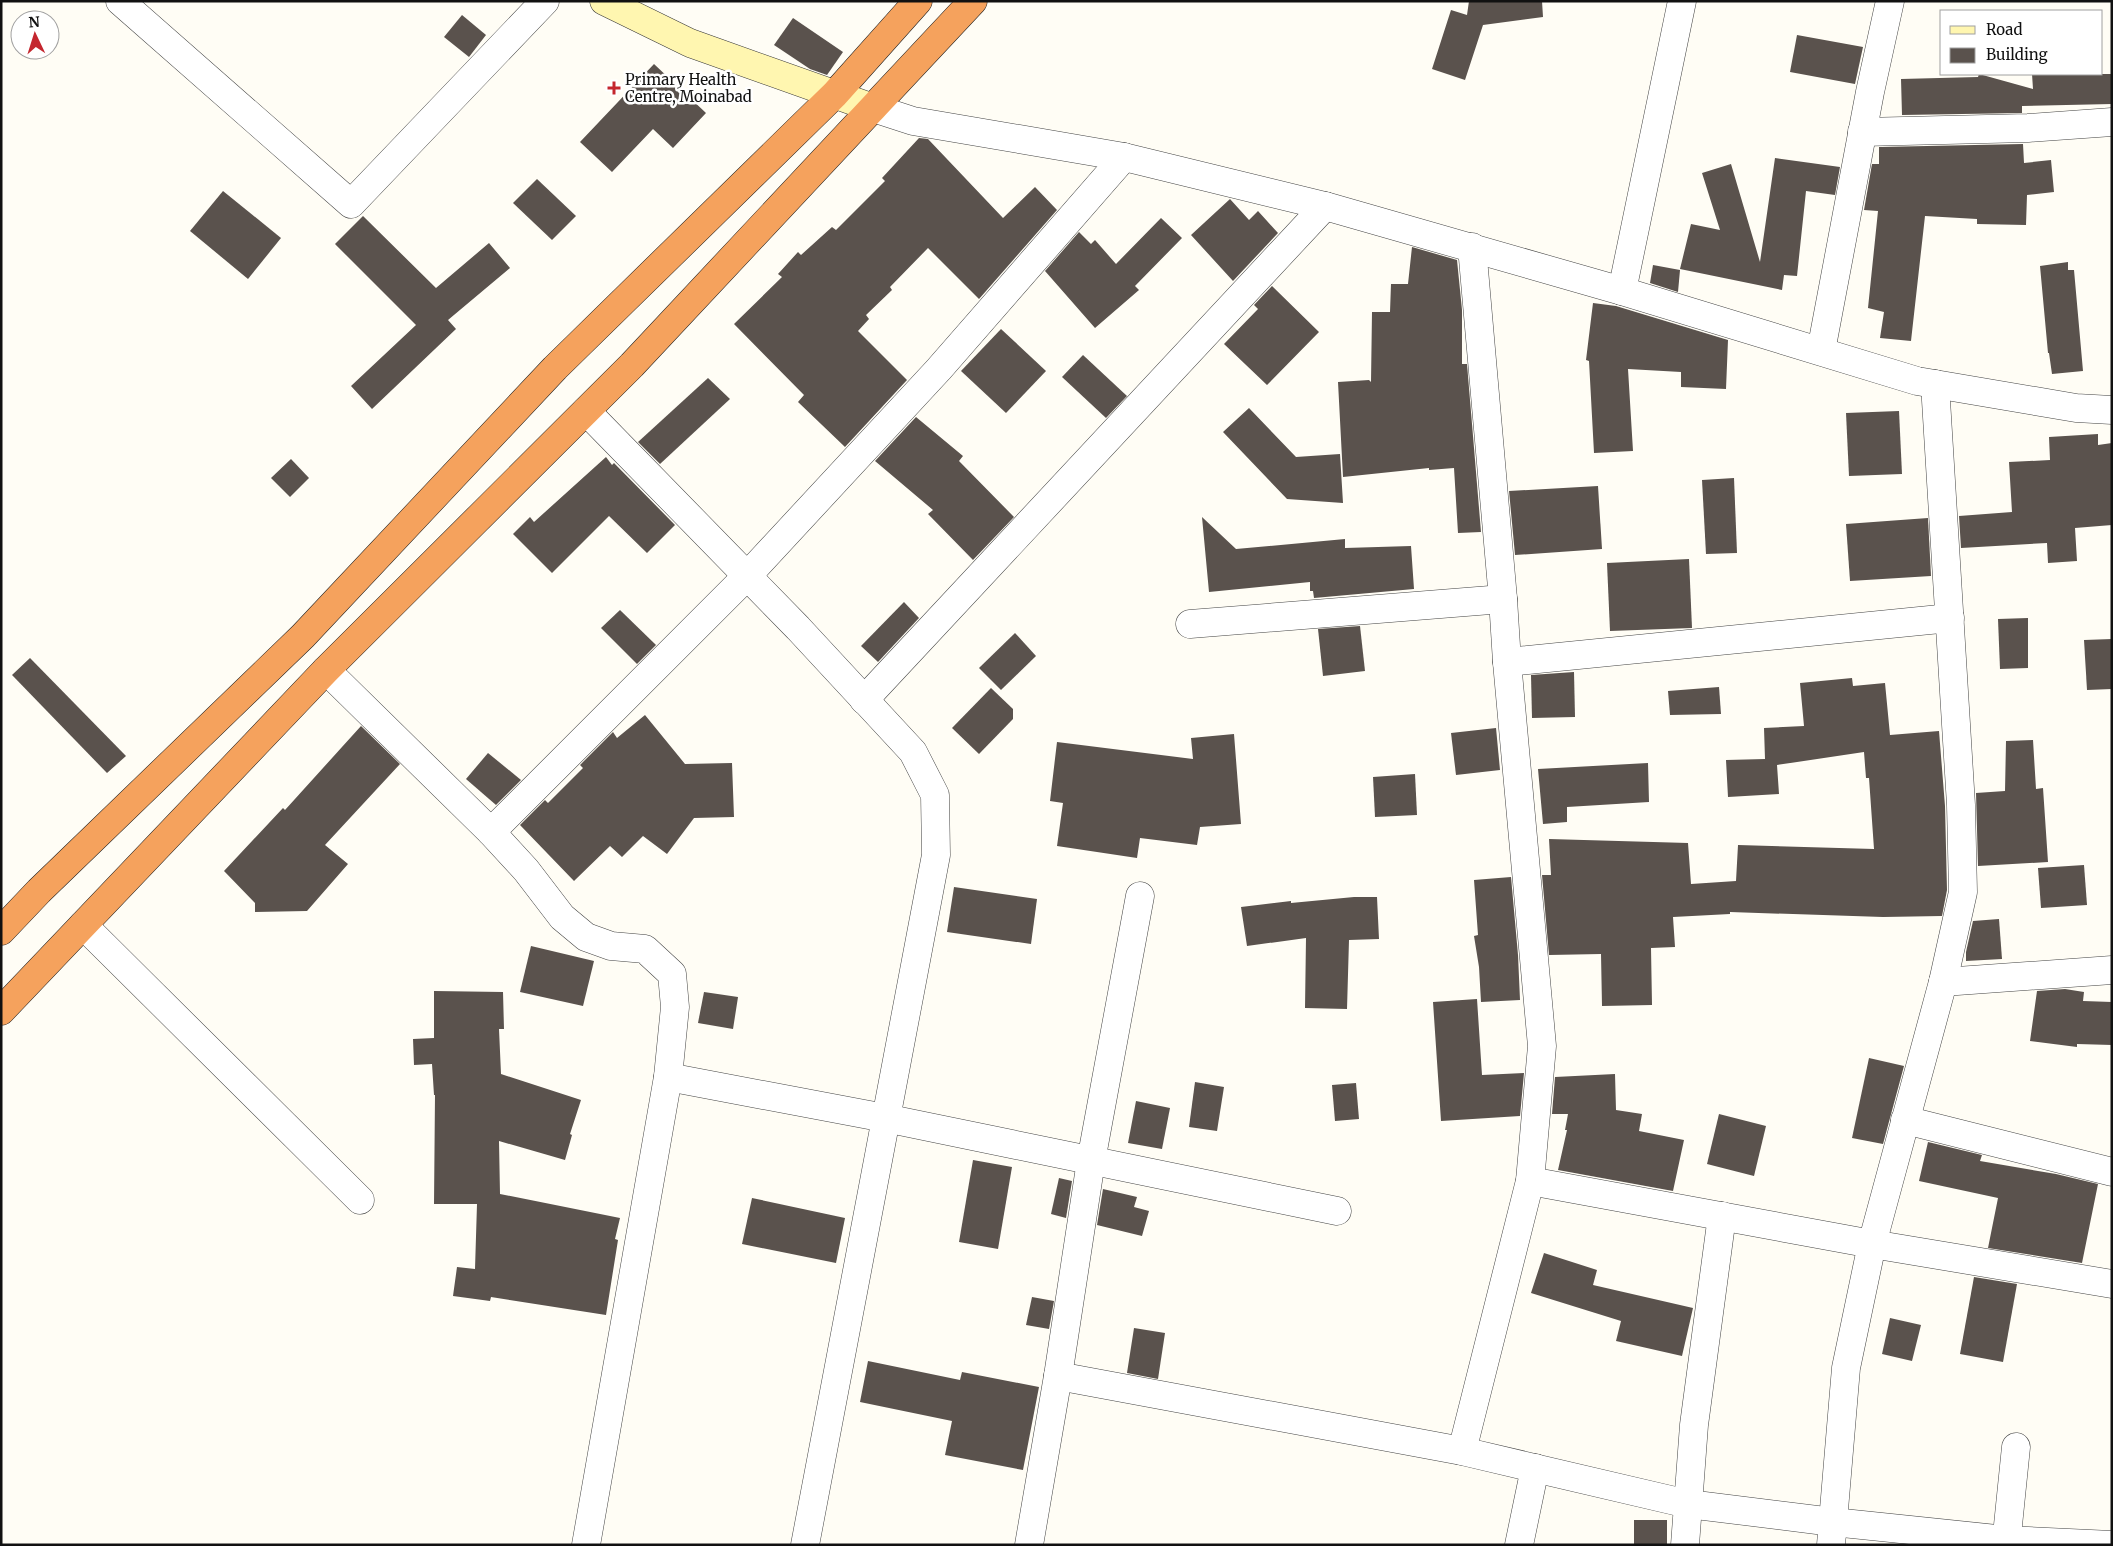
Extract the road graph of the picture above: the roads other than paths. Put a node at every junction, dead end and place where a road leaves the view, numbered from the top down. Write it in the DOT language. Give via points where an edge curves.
graph roads {
  1 [pos="120,1"];
  2 [pos="545,1"];
  3 [pos="604,1"];
  4 [pos="918,1"];
  5 [pos="973,1"];
  6 [pos="1682,1"];
  7 [pos="1890,1"];
  8 [pos="835,94"];
  9 [pos="873,108"];
  10 [pos="2112,122"];
  11 [pos="1862,132"];
  12 [pos="1124,157"];
  13 [pos="1325,206"];
  14 [pos="1472,248"];
  15 [pos="1622,291"];
  16 [pos="1821,351"];
  17 [pos="1935,384"];
  18 [pos="2112,410"];
  19 [pos="586,411"];
  20 [pos="747,576"];
  21 [pos="1503,599"];
  22 [pos="1950,618"];
  23 [pos="1190,624"];
  24 [pos="1507,662"];
  25 [pos="326,670"];
  26 [pos="864,700"];
  27 [pos="491,832"];
  28 [pos="1140,896"];
  29 [pos="83,925"];
  30 [pos="1,931"];
  31 [pos="2112,970"];
  32 [pos="1943,982"];
  33 [pos="1,1011"];
  34 [pos="668,1077"];
  35 [pos="885,1118"];
  36 [pos="1905,1120"];
  37 [pos="1091,1161"];
  38 [pos="2112,1172"];
  39 [pos="1530,1181"];
  40 [pos="360,1200"];
  41 [pos="1336,1211"];
  42 [pos="1722,1216"];
  43 [pos="1872,1244"];
  44 [pos="2112,1284"];
  45 [pos="1058,1376"];
  46 [pos="2016,1447"];
  47 [pos="1462,1451"];
  48 [pos="1535,1468"];
  49 [pos="1688,1504"];
  50 [pos="1832,1533"];
  51 [pos="2006,1542"];
  52 [pos="2112,1544"];
  53 [pos="586,1545"];
  54 [pos="804,1545"];
  55 [pos="1029,1545"];
  56 [pos="1519,1545"];
  57 [pos="1685,1545"];
  1 -- 2 [label="street" via="350,204"];
  3 -- 8 [label="street" via="690,43"];
  4 -- 8 [label="highway"];
  5 -- 9 [label="highway"];
  6 -- 15 [label="street"];
  7 -- 11 [label="street"];
  8 -- 9 [label="street"];
  8 -- 30 [label="highway" via="555,368 302,636"];
  9 -- 12 [label="street" via="913,121"];
  9 -- 19 [label="highway"];
  10 -- 11 [label="street" via="2028,128"];
  11 -- 16 [label="street"];
  12 -- 13 [label="street"];
  12 -- 20 [label="street" via="939,369"];
  13 -- 14 [label="street"];
  13 -- 26 [label="street"];
  14 -- 15 [label="street"];
  14 -- 21 [label="street"];
  15 -- 16 [label="street"];
  16 -- 17 [label="street"];
  17 -- 18 [label="street" via="2076,408"];
  17 -- 22 [label="street"];
  19 -- 20 [label="street"];
  19 -- 25 [label="highway"];
  20 -- 26 [label="street"];
  20 -- 27 [label="street"];
  21 -- 23 [label="street"];
  21 -- 24 [label="street"];
  22 -- 24 [label="street"];
  22 -- 32 [label="street" via="1962,805 1963,892"];
  24 -- 39 [label="street" via="1542,1046"];
  25 -- 27 [label="street"];
  25 -- 29 [label="highway"];
  26 -- 35 [label="street" via="913,752 935,795 936,855"];
  27 -- 34 [label="street" via="526,870 562,917 586,937 611,946 645,949 672,974 676,1007"];
  28 -- 37 [label="street"];
  29 -- 33 [label="highway"];
  29 -- 40 [label="street"];
  31 -- 32 [label="street"];
  32 -- 36 [label="street"];
  34 -- 35 [label="street"];
  34 -- 53 [label="street"];
  35 -- 37 [label="street"];
  35 -- 54 [label="street"];
  36 -- 38 [label="street"];
  36 -- 43 [label="street"];
  37 -- 41 [label="street"];
  37 -- 45 [label="street"];
  39 -- 42 [label="street"];
  39 -- 47 [label="street"];
  42 -- 43 [label="street"];
  42 -- 49 [label="street" via="1694,1425"];
  43 -- 44 [label="street"];
  43 -- 50 [label="street" via="1846,1368"];
  45 -- 47 [label="street"];
  45 -- 55 [label="street"];
  46 -- 51 [label="street"];
  47 -- 48 [label="street"];
  48 -- 49 [label="street"];
  48 -- 56 [label="street"];
  49 -- 50 [label="street"];
  49 -- 57 [label="street"];
  50 -- 51 [label="street"];
  51 -- 52 [label="street"];
}
